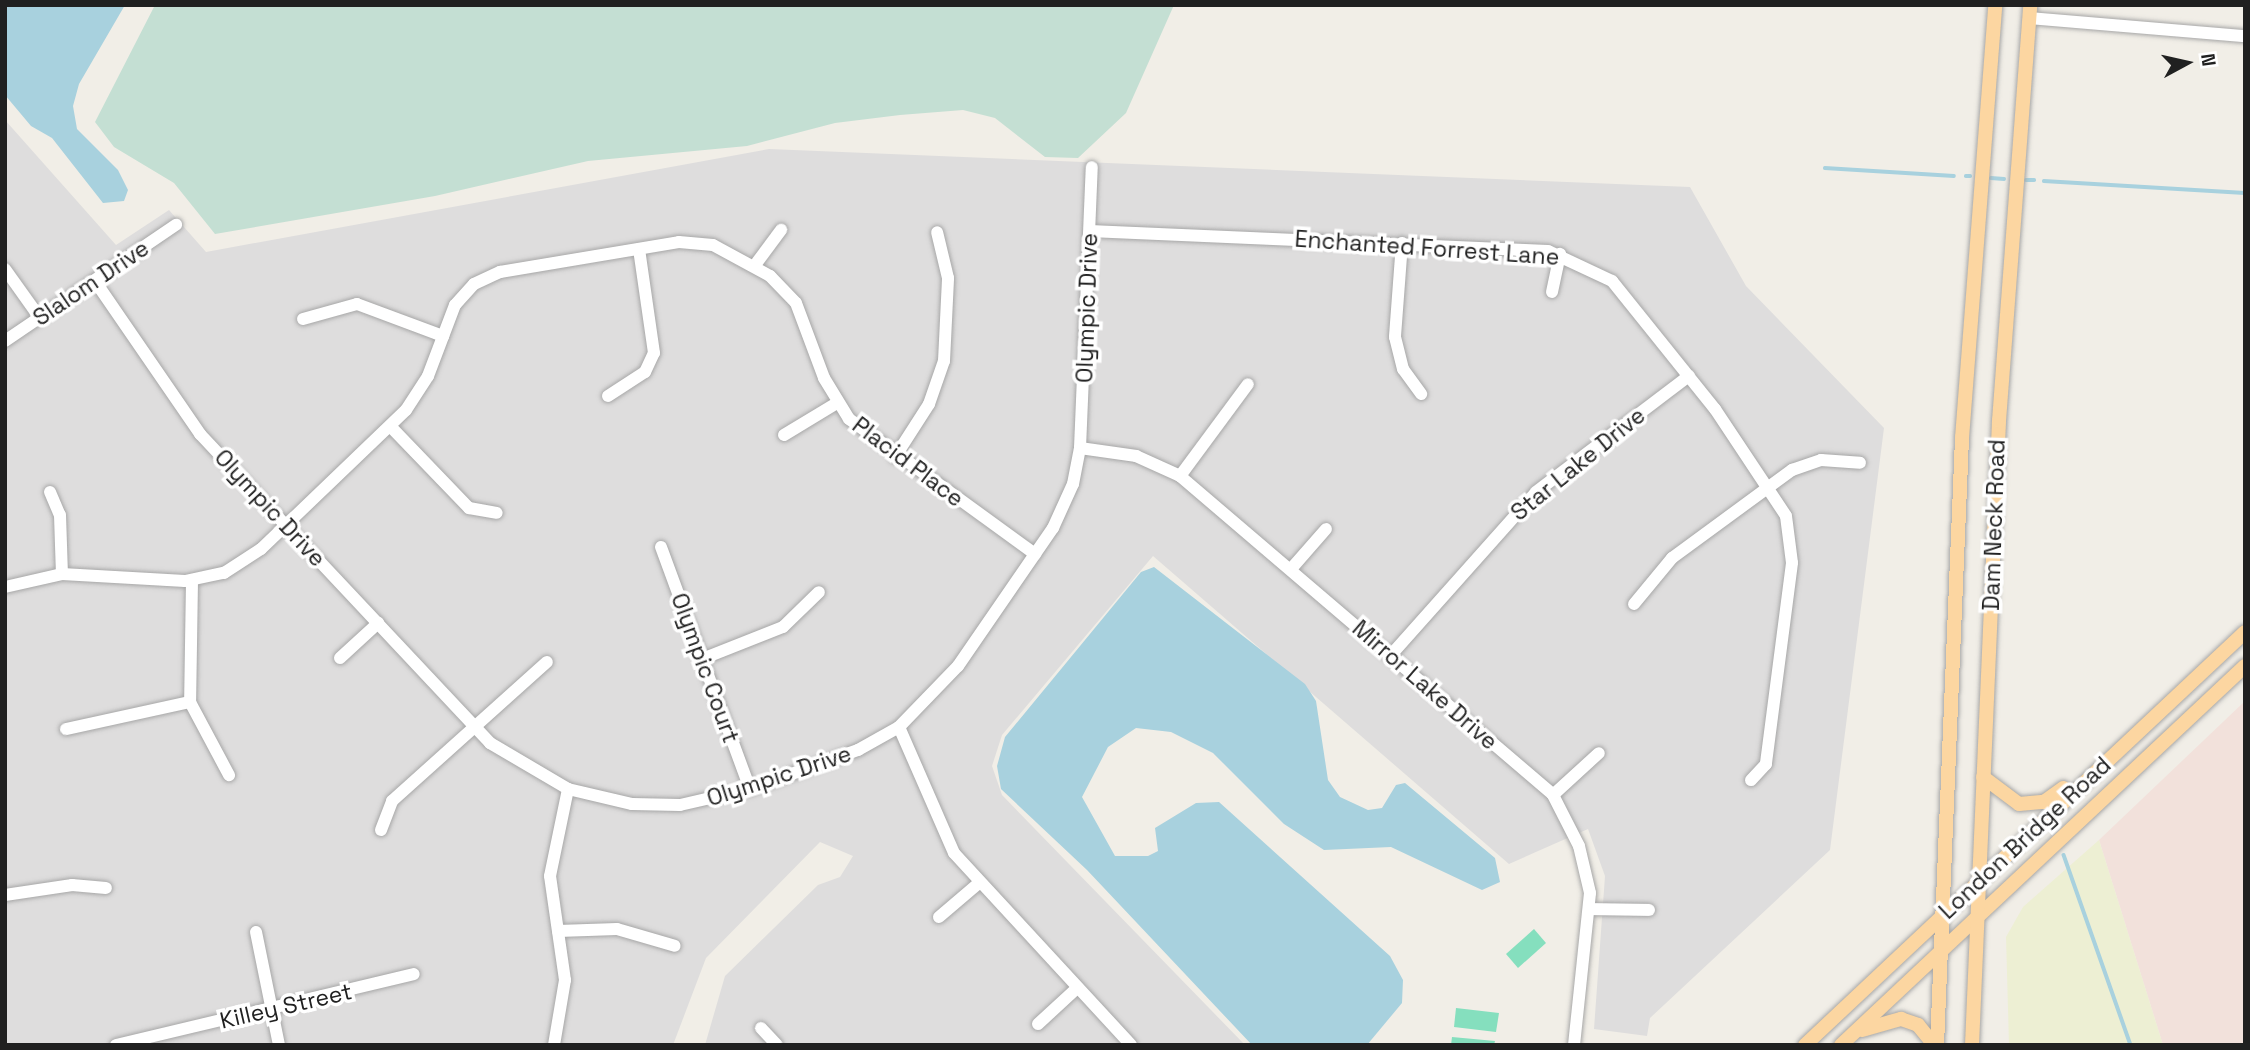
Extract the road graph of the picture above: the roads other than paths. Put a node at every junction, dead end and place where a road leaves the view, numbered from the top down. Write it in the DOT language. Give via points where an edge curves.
graph roads {
  1 [pos="1995,5"];
  2 [pos="2029,12"];
  3 [pos="2245,36"];
  4 [pos="1092,167"];
  5 [pos="176,225"];
  6 [pos="781,230"];
  7 [pos="1090,231"];
  8 [pos="937,232"];
  9 [pos="1402,243"];
  10 [pos="639,248"];
  11 [pos="1560,254"];
  12 [pos="755,265"];
  13 [pos="5,270"];
  14 [pos="95,281"];
  15 [pos="1552,292"];
  16 [pos="40,318"];
  17 [pos="303,319"];
  18 [pos="443,336"];
  19 [pos="5,341"];
  20 [pos="1689,376"];
  21 [pos="1248,384"];
  22 [pos="1421,394"];
  23 [pos="608,396"];
  24 [pos="837,403"];
  25 [pos="390,426"];
  26 [pos="783,435"];
  27 [pos="1080,448"];
  28 [pos="895,457"];
  29 [pos="1860,463"];
  30 [pos="1180,476"];
  31 [pos="1770,485"];
  32 [pos="50,492"];
  33 [pos="497,513"];
  34 [pos="286,524"];
  35 [pos="1326,529"];
  36 [pos="661,547"];
  37 [pos="1035,554"];
  38 [pos="1291,569"];
  39 [pos="62,574"];
  40 [pos="192,581"];
  41 [pos="5,587"];
  42 [pos="819,592"];
  43 [pos="1634,604"];
  44 [pos="379,623"];
  45 [pos="2245,632"];
  46 [pos="1391,655"];
  47 [pos="340,658"];
  48 [pos="702,659"];
  49 [pos="547,662"];
  50 [pos="2245,666"];
  51 [pos="190,702"];
  52 [pos="2147,723"];
  53 [pos="472,724"];
  54 [pos="899,727"];
  55 [pos="66,730"];
  56 [pos="1598,753"];
  57 [pos="229,775"];
  58 [pos="1983,777"];
  59 [pos="1751,780"];
  60 [pos="568,789"];
  61 [pos="750,789"];
  62 [pos="1553,795"];
  63 [pos="381,830"];
  64 [pos="1978,881"];
  65 [pos="979,883"];
  66 [pos="106,888"];
  67 [pos="5,895"];
  68 [pos="1591,909"];
  69 [pos="1649,910"];
  70 [pos="1977,914"];
  71 [pos="1941,916"];
  72 [pos="939,917"];
  73 [pos="558,931"];
  74 [pos="256,932"];
  75 [pos="675,946"];
  76 [pos="1940,948"];
  77 [pos="414,974"];
  78 [pos="1077,988"];
  79 [pos="272,1011"];
  80 [pos="1038,1024"];
  81 [pos="761,1028"];
  82 [pos="1846,1040"];
  83 [pos="116,1045"];
  84 [pos="279,1045"];
  85 [pos="554,1045"];
  86 [pos="777,1045"];
  87 [pos="1131,1045"];
  88 [pos="1574,1045"];
  89 [pos="1805,1045"];
  90 [pos="1935,1045"];
  91 [pos="1972,1045"];
  1 -- 71 [label="main road, Dam Neck Road" via="1962,438"];
  2 -- 3 [label="street"];
  2 -- 58 [label="main road, Dam Neck Road" via="1999,421"];
  4 -- 7 [label="street, Olympic Drive"];
  5 -- 14 [label="street, Slalom Drive"];
  6 -- 12 [label="street"];
  7 -- 9 [label="street, Enchanted Forrest Lane"];
  7 -- 27 [label="street, Olympic Drive"];
  8 -- 28 [label="street" via="948,278 944,361 929,404"];
  9 -- 11 [label="street, Enchanted Forrest Lane"];
  9 -- 22 [label="street" via="1395,337 1403,369"];
  10 -- 12 [label="street, Placid Place" via="696,243"];
  10 -- 18 [label="street, Placid Place" via="500,272 474,284 455,305"];
  10 -- 23 [label="street" via="654,353 645,372"];
  11 -- 15 [label="street"];
  11 -- 20 [label="street, Enchanted Forrest Lane" via="1612,281"];
  12 -- 24 [label="street, Placid Place" via="796,303"];
  13 -- 16 [label="street"];
  14 -- 16 [label="street, Slalom Drive"];
  14 -- 34 [label="street, Olympic Drive" via="200,434"];
  16 -- 19 [label="street, Slalom Drive"];
  17 -- 18 [label="street" via="357,304"];
  18 -- 25 [label="street, Placid Place" via="428,376"];
  20 -- 31 [label="street, Enchanted Forrest Lane"];
  20 -- 46 [label="street, Star Lake Drive" via="1527,501"];
  21 -- 30 [label="street"];
  24 -- 26 [label="street"];
  24 -- 28 [label="street, Placid Place"];
  25 -- 33 [label="street" via="470,508"];
  25 -- 34 [label="street, Placid Place"];
  27 -- 30 [label="street, Mirror Lake Drive" via="1136,456"];
  27 -- 37 [label="street, Olympic Drive" via="1063,509"];
  28 -- 37 [label="street, Placid Place"];
  29 -- 31 [label="street" via="1821,460"];
  30 -- 38 [label="street, Mirror Lake Drive"];
  31 -- 43 [label="street" via="1672,558"];
  31 -- 59 [label="street, Enchanted Forrest Lane" via="1786,516 1792,563 1766,764"];
  32 -- 39 [label="street" via="61,522"];
  34 -- 40 [label="street, Placid Place" via="245,561"];
  34 -- 44 [label="street, Olympic Drive"];
  35 -- 38 [label="street"];
  36 -- 48 [label="street, Olympic Court"];
  37 -- 54 [label="street, Olympic Drive" via="941,689"];
  38 -- 46 [label="street, Mirror Lake Drive"];
  39 -- 40 [label="street"];
  39 -- 41 [label="street"];
  40 -- 51 [label="street"];
  42 -- 48 [label="street" via="782,627"];
  44 -- 47 [label="street"];
  44 -- 53 [label="street, Olympic Drive"];
  45 -- 52 [label="main road, London Bridge Road"];
  46 -- 62 [label="street, Mirror Lake Drive"];
  48 -- 61 [label="street, Olympic Court"];
  49 -- 53 [label="street"];
  50 -- 70 [label="main road, London Bridge Road"];
  51 -- 55 [label="street"];
  51 -- 57 [label="street"];
  52 -- 58 [label="main road" via="2109,745 2044,802 2009,800"];
  52 -- 64 [label="main road, London Bridge Road"];
  53 -- 60 [label="street, Olympic Drive" via="511,759"];
  53 -- 63 [label="street" via="391,801"];
  54 -- 61 [label="street, Olympic Drive" via="858,750"];
  54 -- 65 [label="street" via="939,825"];
  56 -- 62 [label="street"];
  58 -- 64 [label="main road, Dam Neck Road"];
  60 -- 61 [label="street, Olympic Drive" via="659,806"];
  60 -- 73 [label="street" via="551,853"];
  62 -- 68 [label="street, Mirror Lake Drive" via="1579,846"];
  64 -- 70 [label="main road, Dam Neck Road"];
  64 -- 71 [label="main road, London Bridge Road"];
  65 -- 72 [label="street"];
  65 -- 78 [label="street"];
  66 -- 67 [label="street" via="72,885"];
  68 -- 69 [label="street"];
  68 -- 88 [label="street, Mirror Lake Drive"];
  70 -- 76 [label="main road, London Bridge Road"];
  70 -- 91 [label="main road, Dam Neck Road"];
  71 -- 76 [label="main road, Dam Neck Road"];
  71 -- 89 [label="main road, London Bridge Road"];
  73 -- 75 [label="street" via="617,929"];
  73 -- 85 [label="street" via="565,996"];
  74 -- 79 [label="street"];
  76 -- 82 [label="main road, London Bridge Road"];
  76 -- 90 [label="main road, Dam Neck Road"];
  77 -- 79 [label="street, Killey Street"];
  78 -- 80 [label="street"];
  78 -- 87 [label="street"];
  79 -- 83 [label="street, Killey Street"];
  79 -- 84 [label="street"];
  81 -- 86 [label="street"];
  82 -- 90 [label="main road" via="1901,1019 1918,1025"];
}
